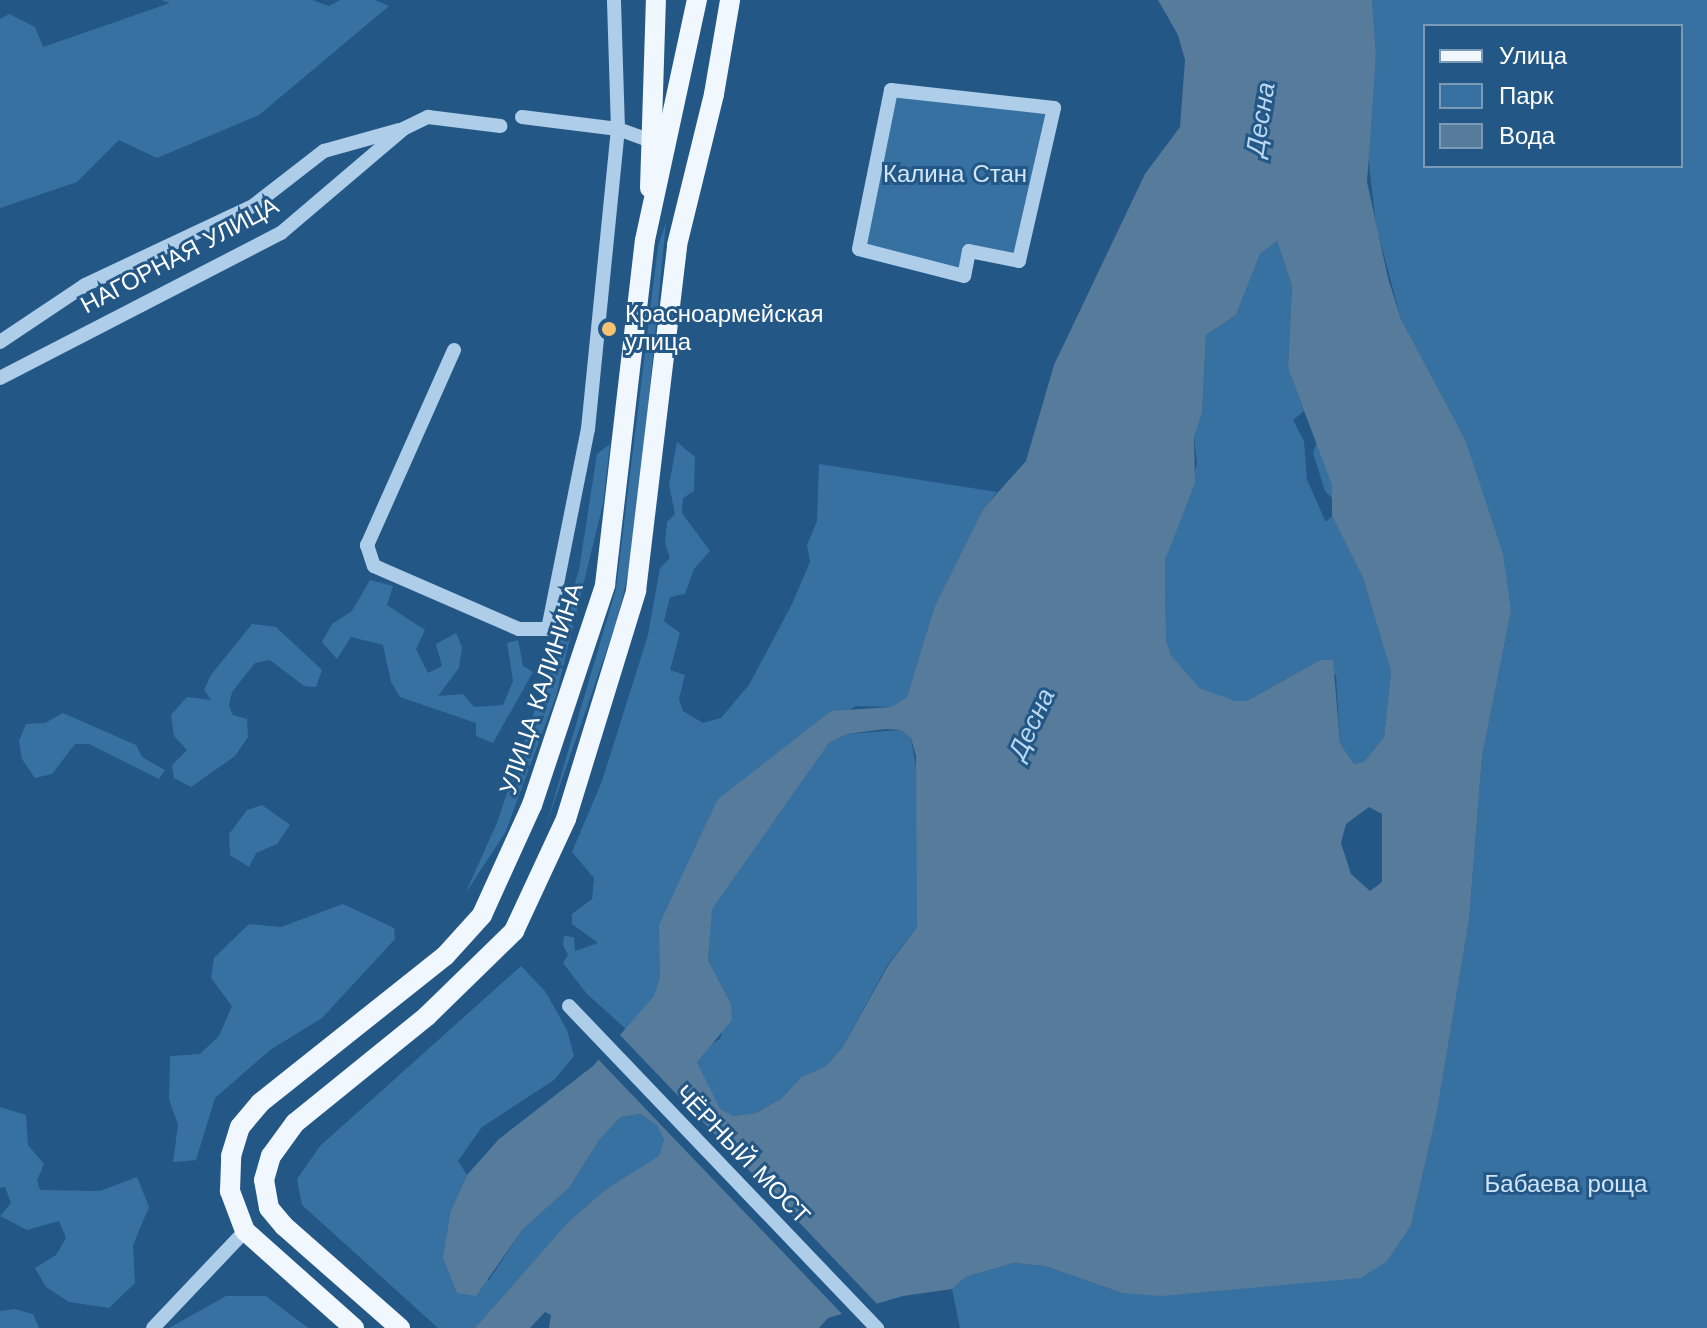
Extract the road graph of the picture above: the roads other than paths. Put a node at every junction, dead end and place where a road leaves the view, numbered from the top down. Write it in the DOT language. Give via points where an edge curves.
graph roads {
  1 [pos="614,0"];
  2 [pos="656,0"];
  3 [pos="697,0"];
  4 [pos="730,0"];
  5 [pos="891,90"];
  6 [pos="522,117"];
  7 [pos="500,126"];
  8 [pos="403,129"];
  9 [pos="618,129"];
  10 [pos="648,140"];
  11 [pos="652,206"];
  12 [pos="0,342"];
  13 [pos="454,350"];
  14 [pos="0,378"];
  15 [pos="572,1009"];
  16 [pos="245,1231"];
  17 [pos="153,1328"];
  18 [pos="354,1328"];
  19 [pos="400,1328"];
  20 [pos="877,1328"];
  1 -- 9 [label="street"];
  2 -- 10 [label="main road"];
  3 -- 11 [label="main road, УЛИЦА КАЛИНИНА" via="682,88"];
  4 -- 19 [label="main road" via="714,94 677,245 636,591 566,819 514,931 449,997 285,1135 264,1180 269,1208 284,1226"];
  5 -- 5 [label="street" via="859,249 964,276 969,251 1019,261 1054,108"];
  6 -- 9 [label="street"];
  7 -- 8 [label="street, НАГОРНАЯ УЛИЦА" via="428,117"];
  8 -- 12 [label="street" via="324,151 253,206 85,285"];
  8 -- 14 [label="street, НАГОРНАЯ УЛИЦА" via="281,233"];
  9 -- 10 [label="street"];
  9 -- 13 [label="street" via="588,429 548,629 519,629 374,566 367,545"];
  10 -- 11 [label="main road"];
  11 -- 16 [label="main road, УЛИЦА КАЛИНИНА" via="605,585 532,805 482,915 445,956 307,1062 240,1127 231,1156 230,1191"];
  15 -- 20 [label="street, ЧЁРНЫЙ МОСТ"];
  16 -- 17 [label="street"];
  16 -- 18 [label="main road, УЛИЦА КАЛИНИНА"];
}
